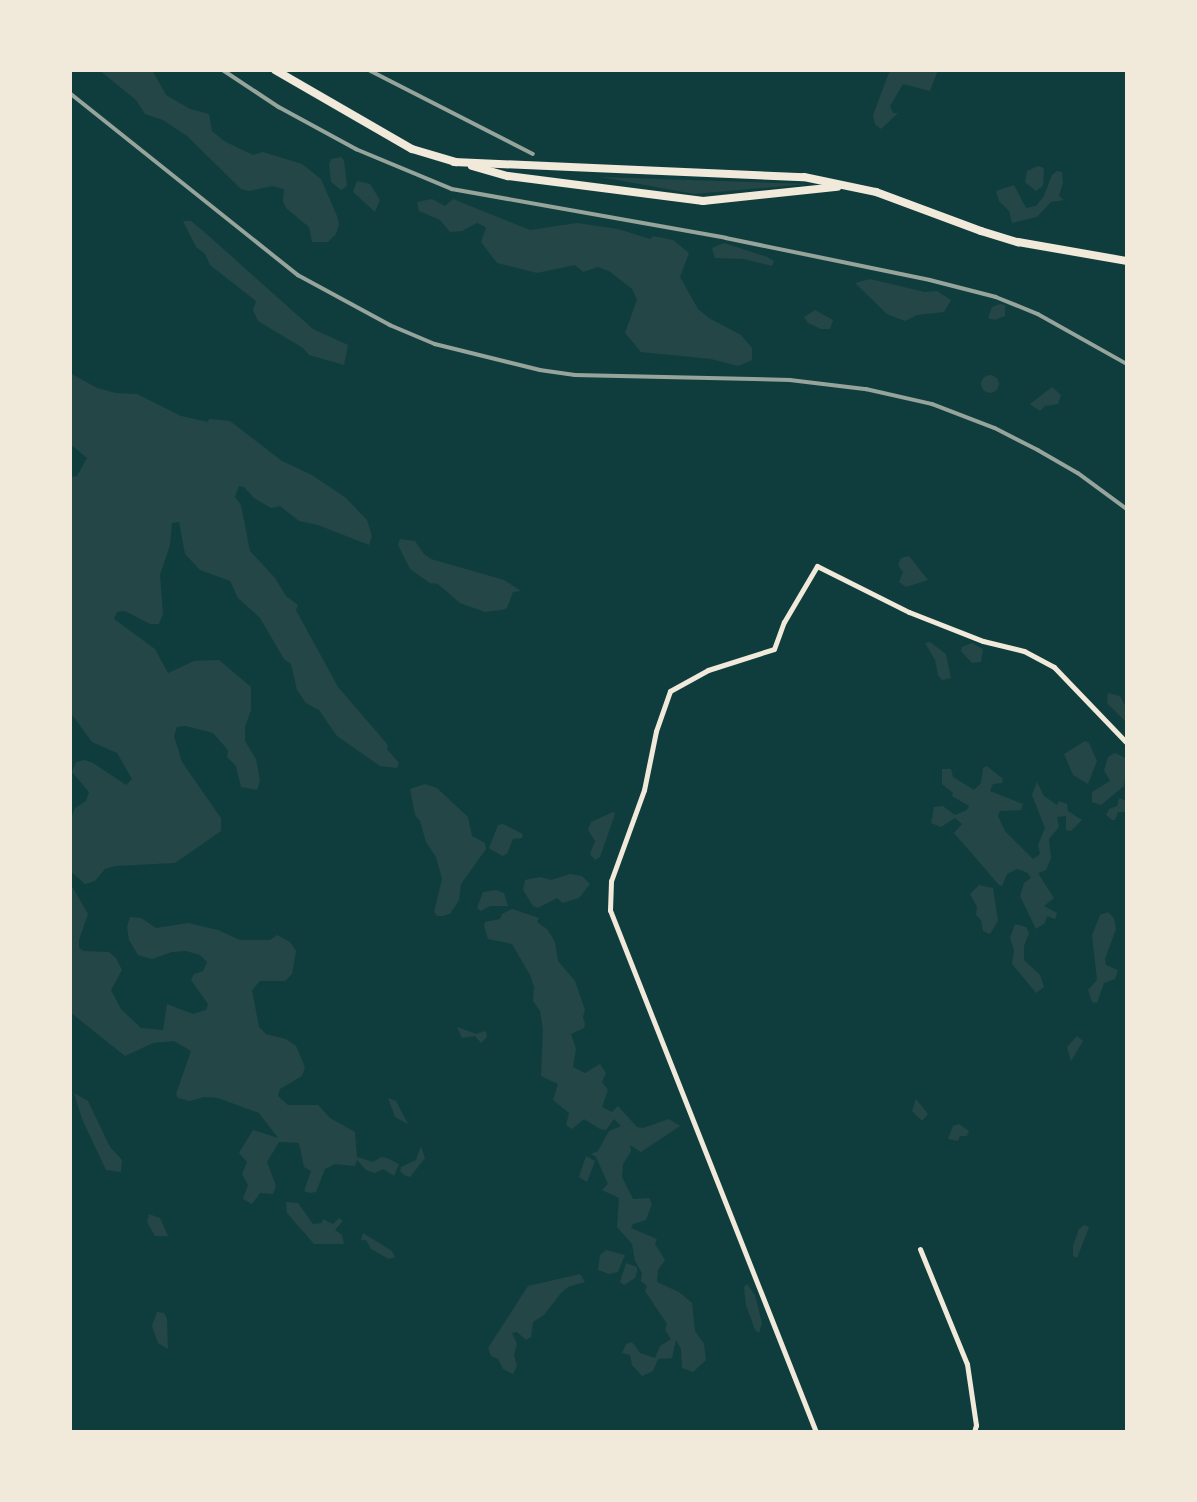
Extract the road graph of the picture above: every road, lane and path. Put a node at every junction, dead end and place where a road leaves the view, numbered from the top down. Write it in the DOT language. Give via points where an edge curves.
graph roads {
  1 [pos="275,70"];
  2 [pos="454,162"];
  3 [pos="847,186"];
  4 [pos="1127,261"];
  5 [pos="1127,743"];
  6 [pos="920,1249"];
  7 [pos="816,1432"];
  8 [pos="974,1432"];
  1 -- 2 [label="main road" via="412,149"];
  2 -- 3 [label="main road" via="791,176"];
  2 -- 3 [label="main road" via="508,176 703,201"];
  3 -- 4 [label="main road" via="1018,242"];
  5 -- 7 [label="street" via="1054,667 1024,651 983,641 909,612 817,566 784,622 774,649 708,670 670,691 644,790 611,881 610,910"];
  6 -- 8 [label="street" via="967,1364"];
}
